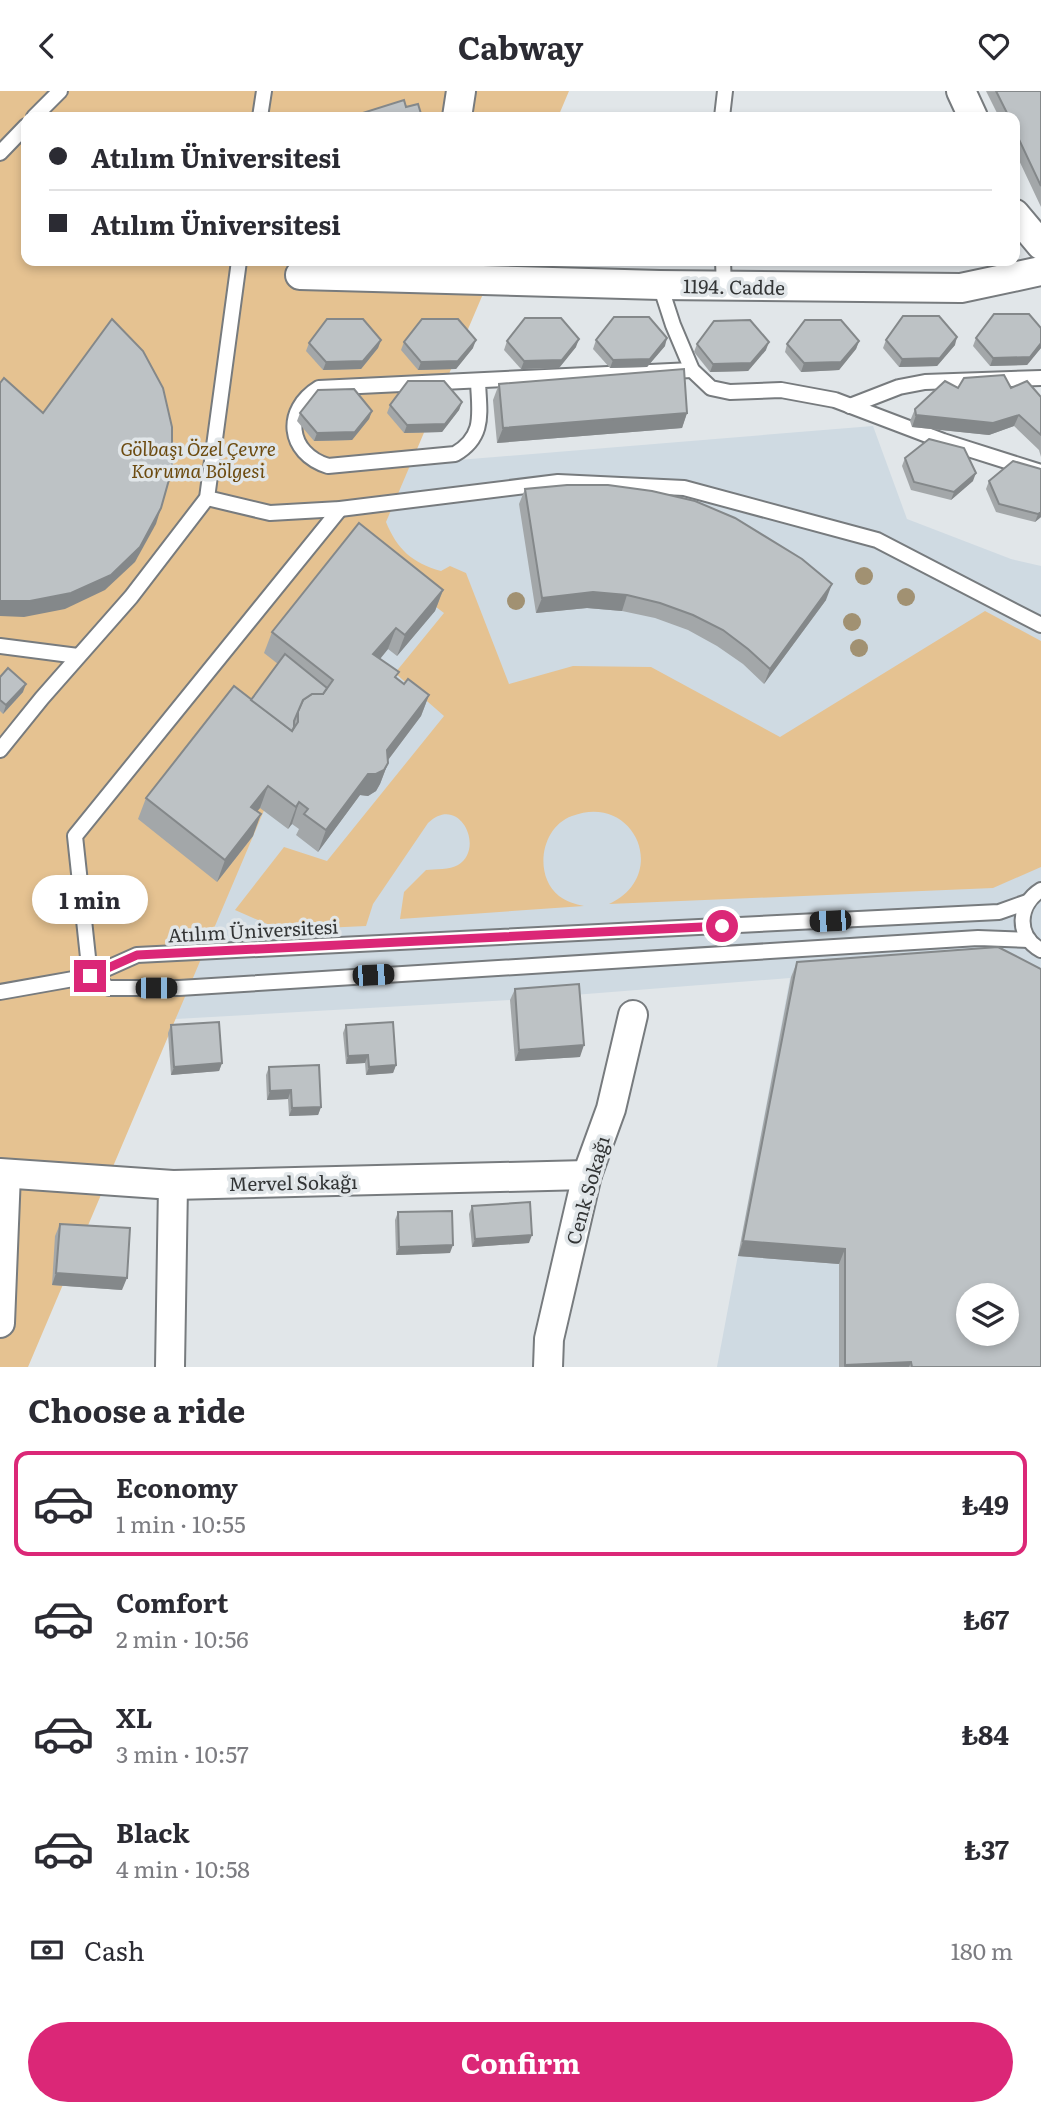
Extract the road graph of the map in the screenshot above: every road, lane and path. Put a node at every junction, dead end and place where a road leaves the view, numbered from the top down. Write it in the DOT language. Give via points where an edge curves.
graph roads {
  1 [pos="60,91"];
  2 [pos="264,91"];
  3 [pos="461,91"];
  4 [pos="725,91"];
  5 [pos="961,91"];
  6 [pos="39,112"];
  7 [pos="261,112"];
  8 [pos="458,112"];
  9 [pos="723,112"];
  10 [pos="971,112"];
  11 [pos="21,130"];
  12 [pos="0,153"];
  13 [pos="1020,220"];
  14 [pos="1041,245"];
  15 [pos="238,266"];
  16 [pos="442,269"];
  17 [pos="1041,271"];
  18 [pos="723,274"];
  19 [pos="300,275"];
  20 [pos="660,285"];
  21 [pos="692,370"];
  22 [pos="1041,377"];
  23 [pos="478,381"];
  24 [pos="849,407"];
  25 [pos="1041,473"];
  26 [pos="207,498"];
  27 [pos="340,509"];
  28 [pos="1041,625"];
  29 [pos="0,646"];
  30 [pos="78,656"];
  31 [pos="0,750"];
  32 [pos="1041,890"];
  33 [pos="1027,902"];
  34 [pos="1028,940"];
  35 [pos="1041,950"];
  36 [pos="90,976"];
  37 [pos="0,992"];
  38 [pos="633,1015"];
  39 [pos="3,1174"];
  40 [pos="587,1175"];
  41 [pos="173,1185"];
  42 [pos="0,1322"];
  43 [pos="170,1367"];
  44 [pos="548,1367"];
  1 -- 6 [label="lane"];
  2 -- 7 [label="lane"];
  3 -- 8 [label="street"];
  4 -- 9 [label="lane"];
  5 -- 10 [label="street"];
  11 -- 12 [label="lane"];
  13 -- 14 [label="street"];
  15 -- 26 [label="lane"];
  16 -- 19 [label="street, 1194. Cadde"];
  16 -- 20 [label="street, 1194. Cadde"];
  17 -- 18 [label="street, 1194. Cadde" via="961,288"];
  18 -- 20 [label="street, 1194. Cadde"];
  20 -- 21 [label="lane"];
  21 -- 23 [label="lane"];
  21 -- 24 [label="lane" via="720,391 780,390"];
  22 -- 24 [label="lane" via="925,382"];
  23 -- 23 [label="lane" via="319,388 298,412 297,442 311,459 328,466 455,454 478,429"];
  24 -- 25 [label="lane"];
  26 -- 27 [label="lane" via="271,513"];
  26 -- 30 [label="lane" via="131,597"];
  27 -- 28 [label="lane" via="558,482 684,488 877,540"];
  27 -- 36 [label="lane" via="75,836"];
  29 -- 30 [label="lane"];
  30 -- 31 [label="lane"];
  32 -- 33 [label="lane, Atılım Üniversitesi"];
  33 -- 34 [label="lane" via="1022,921"];
  33 -- 36 [label="lane, Atılım Üniversitesi" via="999,912 137,955"];
  34 -- 35 [label="lane"];
  34 -- 36 [label="lane" via="978,938 179,988 109,988"];
  36 -- 37 [label="lane, Atılım Üniversitesi"];
  38 -- 40 [label="street, Cenk Sokağı" via="611,1109"];
  39 -- 41 [label="street, Mervel Sokağı"];
  39 -- 42 [label="street"];
  40 -- 41 [label="street, Mervel Sokağı"];
  40 -- 44 [label="street, Cenk Sokağı" via="549,1339"];
  41 -- 43 [label="street"];
}
